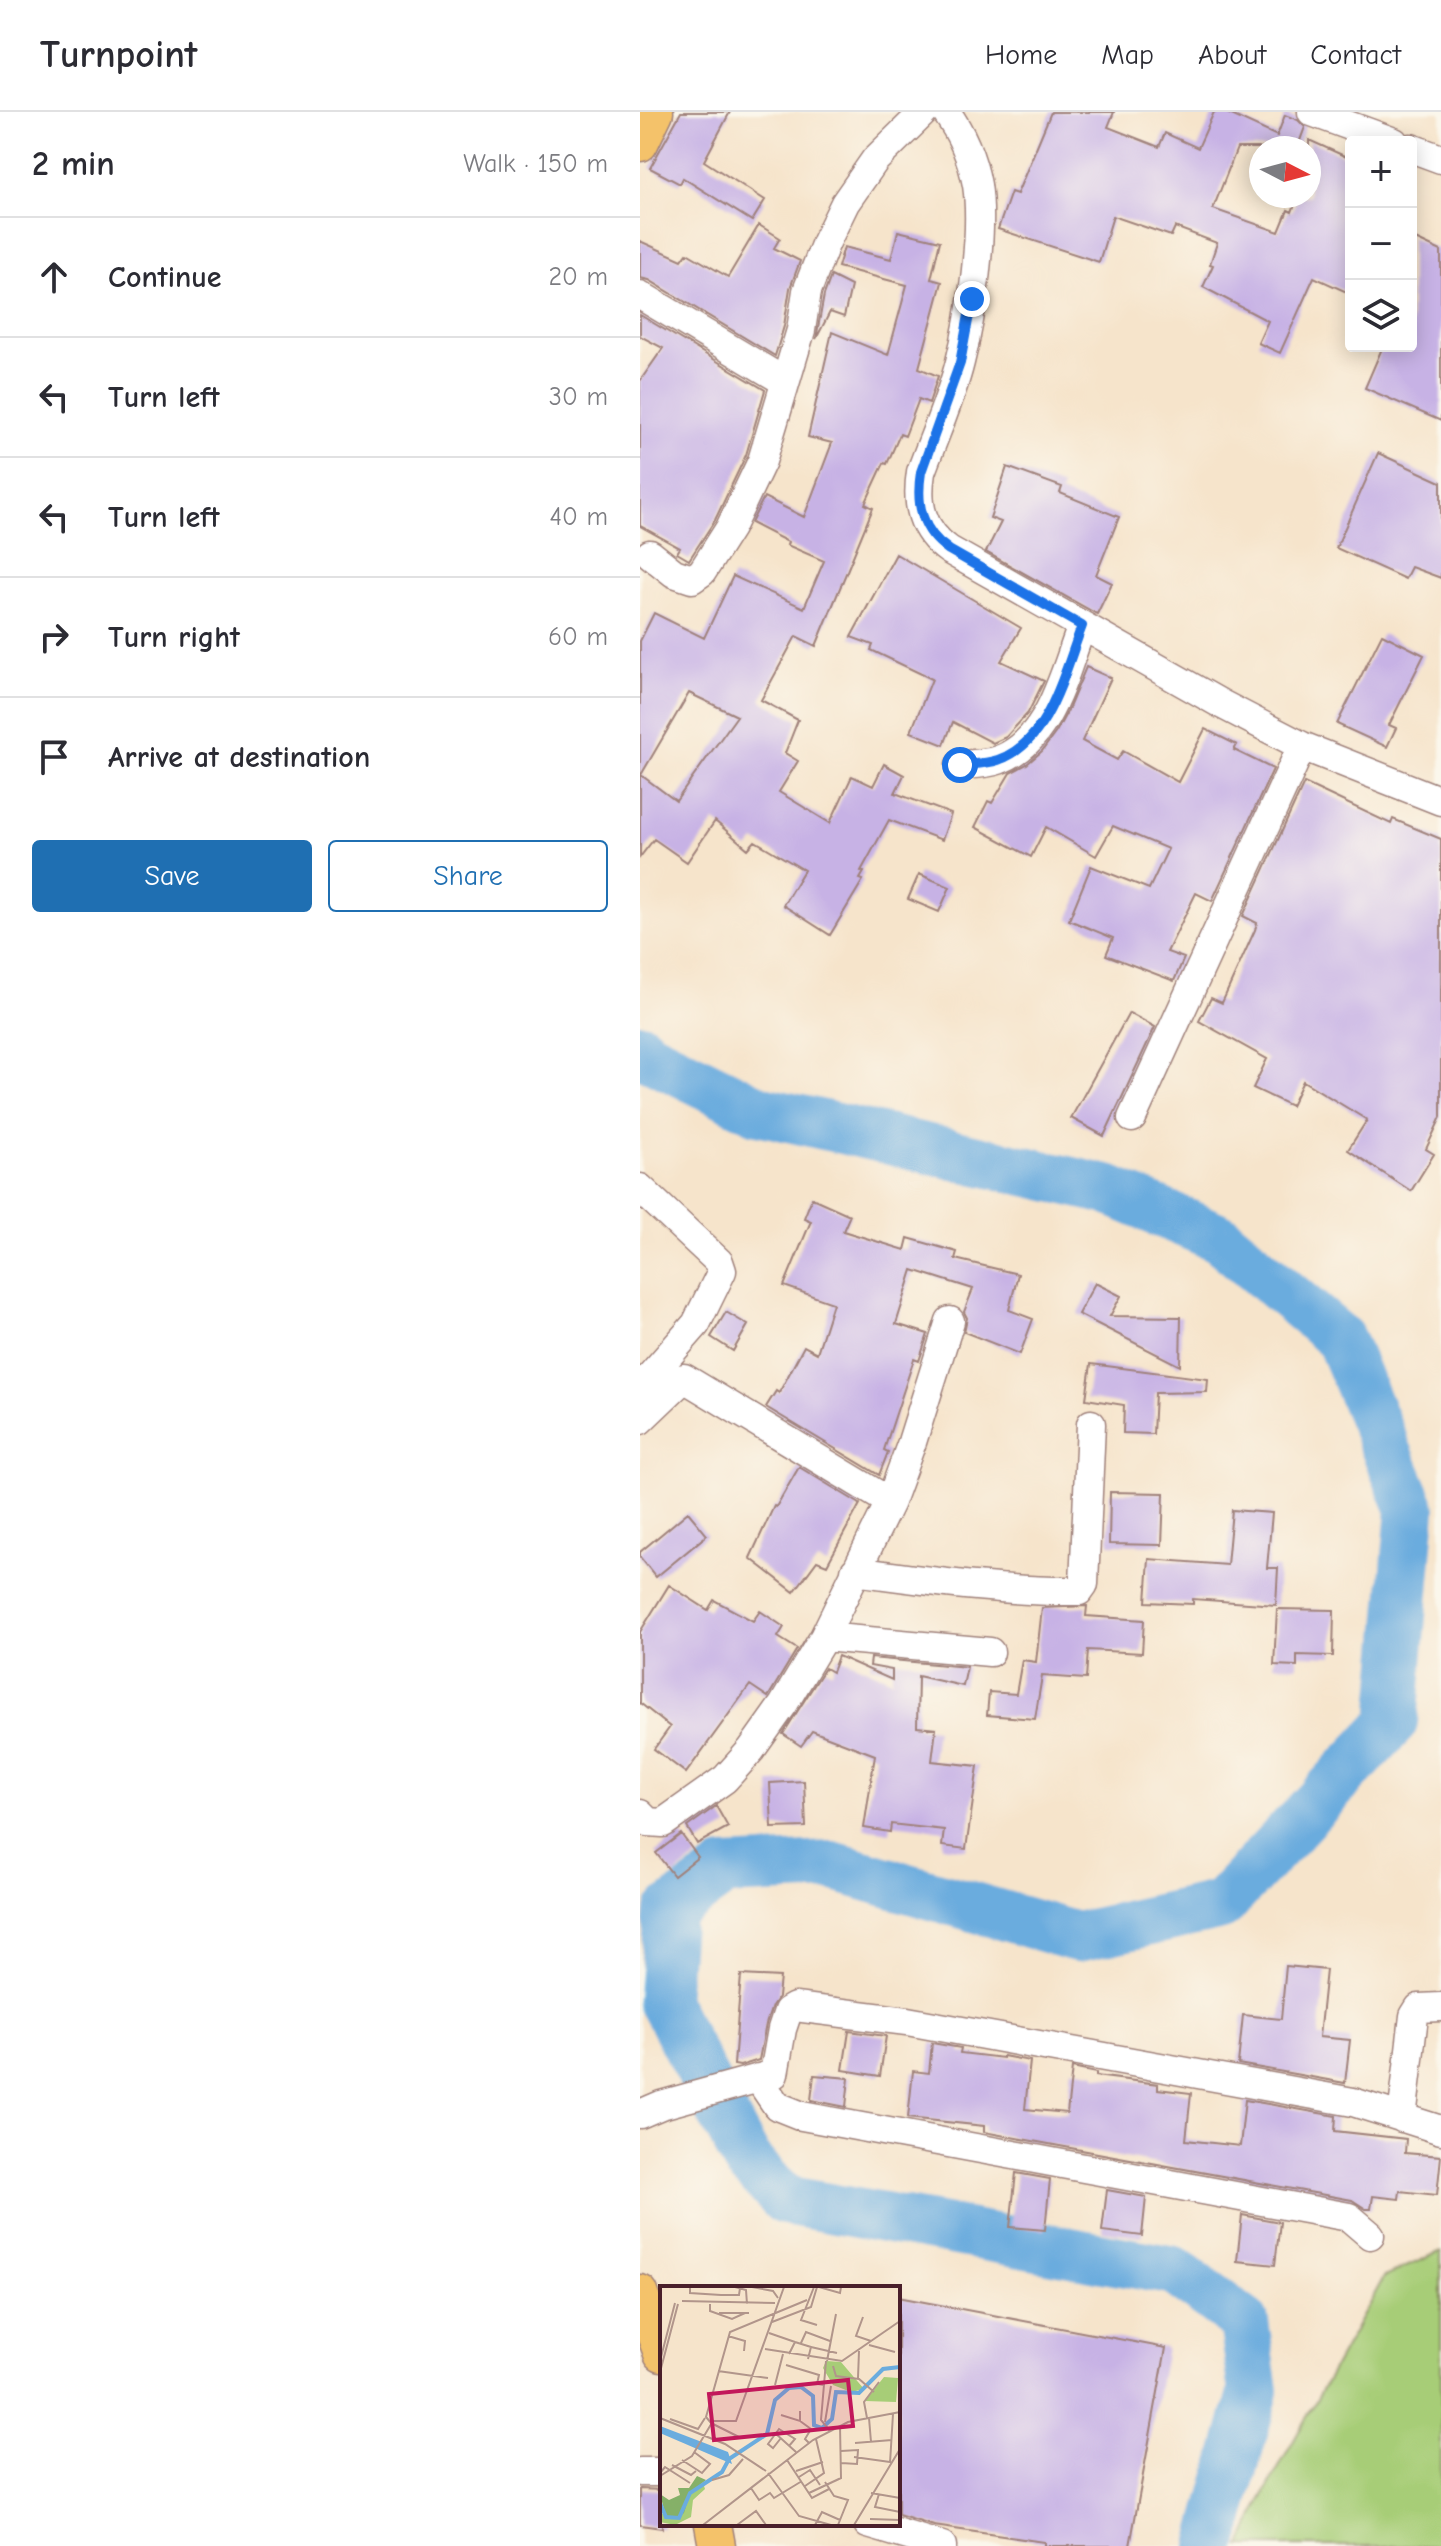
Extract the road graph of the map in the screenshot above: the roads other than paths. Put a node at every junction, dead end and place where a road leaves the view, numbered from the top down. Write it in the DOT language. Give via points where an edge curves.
graph roads {
  1 [pos="655,112"];
  2 [pos="924,112"];
  3 [pos="946,112"];
  4 [pos="1312,112"];
  5 [pos="1378,136"];
  6 [pos="640,143"];
  7 [pos="1417,150"];
  8 [pos="1441,159"];
  9 [pos="640,295"];
  10 [pos="784,381"];
  11 [pos="650,554"];
  12 [pos="1082,626"];
  13 [pos="1302,746"];
  14 [pos="960,765"];
  15 [pos="1441,801"];
  16 [pos="1132,1118"];
  17 [pos="642,1193"];
  18 [pos="950,1321"];
  19 [pos="640,1388"];
  20 [pos="640,1420"];
  21 [pos="1091,1424"];
  22 [pos="890,1502"];
  23 [pos="855,1571"];
  24 [pos="824,1637"];
  25 [pos="990,1652"];
  26 [pos="640,1814"];
  27 [pos="1441,2007"];
  28 [pos="746,2081"];
  29 [pos="651,2110"];
  30 [pos="1402,2118"];
  31 [pos="1441,2130"];
  32 [pos="1370,2235"];
  33 [pos="713,2526"];
  34 [pos="875,2526"];
  35 [pos="717,2546"];
  36 [pos="942,2546"];
  1 -- 6 [label="main road"];
  2 -- 10 [label="street" via="875,160 845,203 807,291"];
  3 -- 12 [label="street" via="966,144 977,187 976,252 960,363 921,472 921,511 936,541"];
  4 -- 5 [label="street"];
  7 -- 8 [label="street"];
  9 -- 10 [label="street"];
  10 -- 11 [label="street" via="752,486 702,572 686,578"];
  12 -- 13 [label="street"];
  12 -- 14 [label="street" via="1030,741 996,761"];
  13 -- 15 [label="street"];
  13 -- 16 [label="street"];
  17 -- 19 [label="street" via="719,1262 722,1271 696,1324"];
  18 -- 22 [label="street"];
  20 -- 22 [label="street" via="684,1378"];
  21 -- 23 [label="street" via="1084,1584 1079,1591 972,1587"];
  22 -- 23 [label="street"];
  23 -- 24 [label="street"];
  24 -- 25 [label="street"];
  24 -- 26 [label="street" via="783,1705 725,1779 663,1823 648,1822"];
  27 -- 30 [label="street" via="1419,2008 1414,2016"];
  28 -- 29 [label="street"];
  28 -- 30 [label="street" via="776,2071 782,2029 795,2007 1092,2054 1353,2102"];
  28 -- 32 [label="street" via="777,2106 802,2116 1349,2217"];
  30 -- 31 [label="street"];
  33 -- 35 [label="main road"];
  34 -- 36 [label="street"];
}
